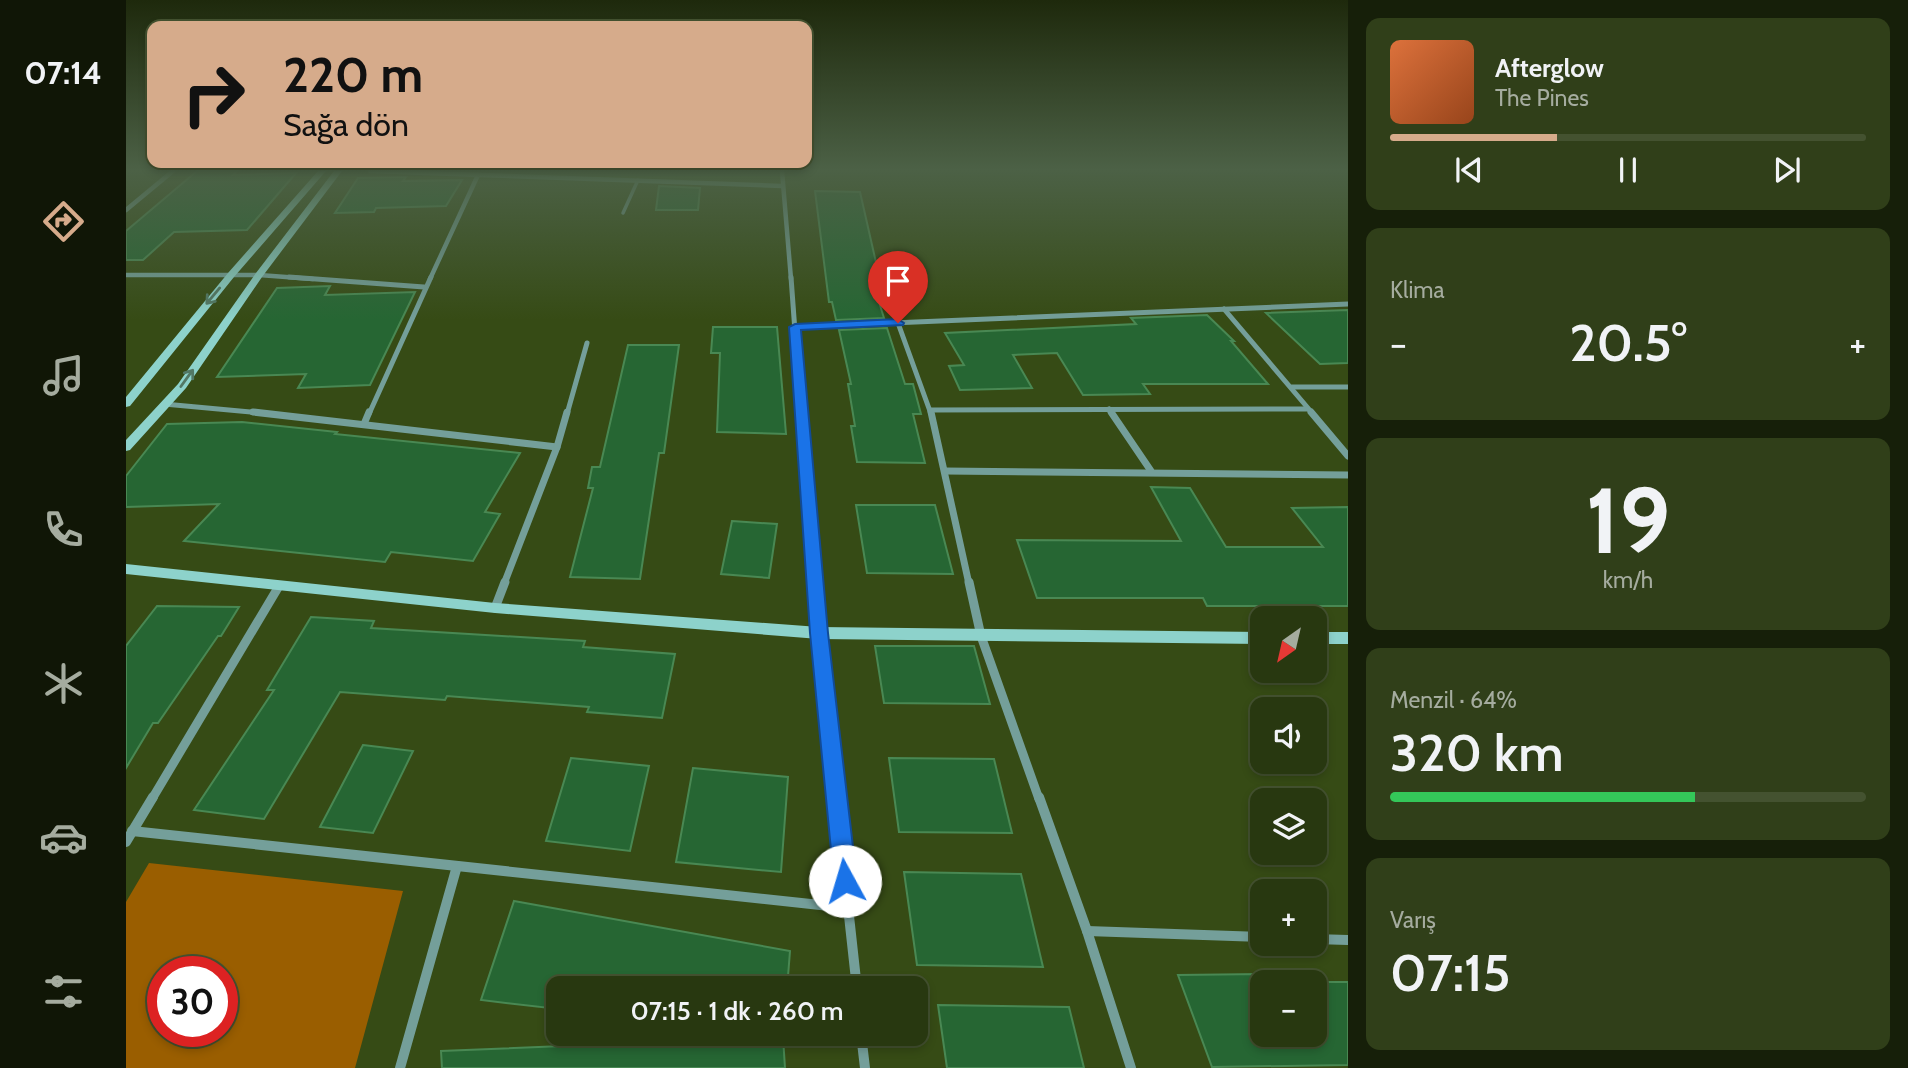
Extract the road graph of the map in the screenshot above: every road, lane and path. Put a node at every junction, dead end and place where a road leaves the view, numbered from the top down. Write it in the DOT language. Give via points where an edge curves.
graph roads {
  1 [pos="278,221"];
  2 [pos="301,221"];
  3 [pos="456,221"];
  4 [pos="785,221"];
  5 [pos="126,275"];
  6 [pos="231,275"];
  7 [pos="260,275"];
  8 [pos="424,287"];
  9 [pos="1348,304"];
  10 [pos="1224,309"];
  11 [pos="898,323"];
  12 [pos="795,327"];
  13 [pos="587,343"];
  14 [pos="1292,387"];
  15 [pos="1348,387"];
  16 [pos="126,404"];
  17 [pos="164,404"];
  18 [pos="1108,409"];
  19 [pos="1308,409"];
  20 [pos="930,410"];
  21 [pos="364,424"];
  22 [pos="126,447"];
  23 [pos="557,447"];
  24 [pos="1348,456"];
  25 [pos="945,471"];
  26 [pos="1151,471"];
  27 [pos="1348,475"];
  28 [pos="126,569"];
  29 [pos="279,586"];
  30 [pos="495,608"];
  31 [pos="819,633"];
  32 [pos="981,636"];
  33 [pos="1250,638"];
  34 [pos="1327,638"];
  35 [pos="1348,638"];
  36 [pos="132,831"];
  37 [pos="126,842"];
  38 [pos="457,866"];
  39 [pos="848,908"];
  40 [pos="1087,931"];
  41 [pos="1250,937"];
  42 [pos="1327,939"];
  43 [pos="1348,940"];
  44 [pos="856,976"];
  45 [pos="863,1046"];
  46 [pos="400,1068"];
  47 [pos="865,1068"];
  48 [pos="1131,1068"];
  1 -- 6 [label="street"];
  2 -- 7 [label="street"];
  3 -- 8 [label="street"];
  4 -- 12 [label="street"];
  5 -- 6 [label="street"];
  6 -- 7 [label="street"];
  6 -- 16 [label="street, one-way"];
  7 -- 8 [label="street"];
  17 -- 7 [label="street, one-way" via="182,386"];
  8 -- 21 [label="street"];
  9 -- 10 [label="street"];
  10 -- 11 [label="street"];
  10 -- 14 [label="street"];
  11 -- 12 [label="street"];
  11 -- 20 [label="street"];
  12 -- 31 [label="street"];
  13 -- 23 [label="street"];
  14 -- 15 [label="street"];
  14 -- 19 [label="street"];
  17 -- 21 [label="street"];
  17 -- 22 [label="street"];
  18 -- 19 [label="street"];
  18 -- 20 [label="street"];
  18 -- 26 [label="street"];
  19 -- 24 [label="street"];
  20 -- 25 [label="street"];
  21 -- 23 [label="street"];
  23 -- 30 [label="street"];
  25 -- 26 [label="street"];
  25 -- 32 [label="street"];
  26 -- 27 [label="street"];
  28 -- 29 [label="street"];
  29 -- 30 [label="street"];
  29 -- 36 [label="street"];
  30 -- 31 [label="street"];
  31 -- 32 [label="street"];
  31 -- 39 [label="street"];
  32 -- 33 [label="street"];
  32 -- 40 [label="street"];
  34 -- 35 [label="street"];
  36 -- 37 [label="street"];
  36 -- 38 [label="street"];
  38 -- 39 [label="street"];
  38 -- 46 [label="street"];
  39 -- 44 [label="street"];
  40 -- 41 [label="street"];
  40 -- 48 [label="street"];
  42 -- 43 [label="street"];
  45 -- 47 [label="street"];
}
